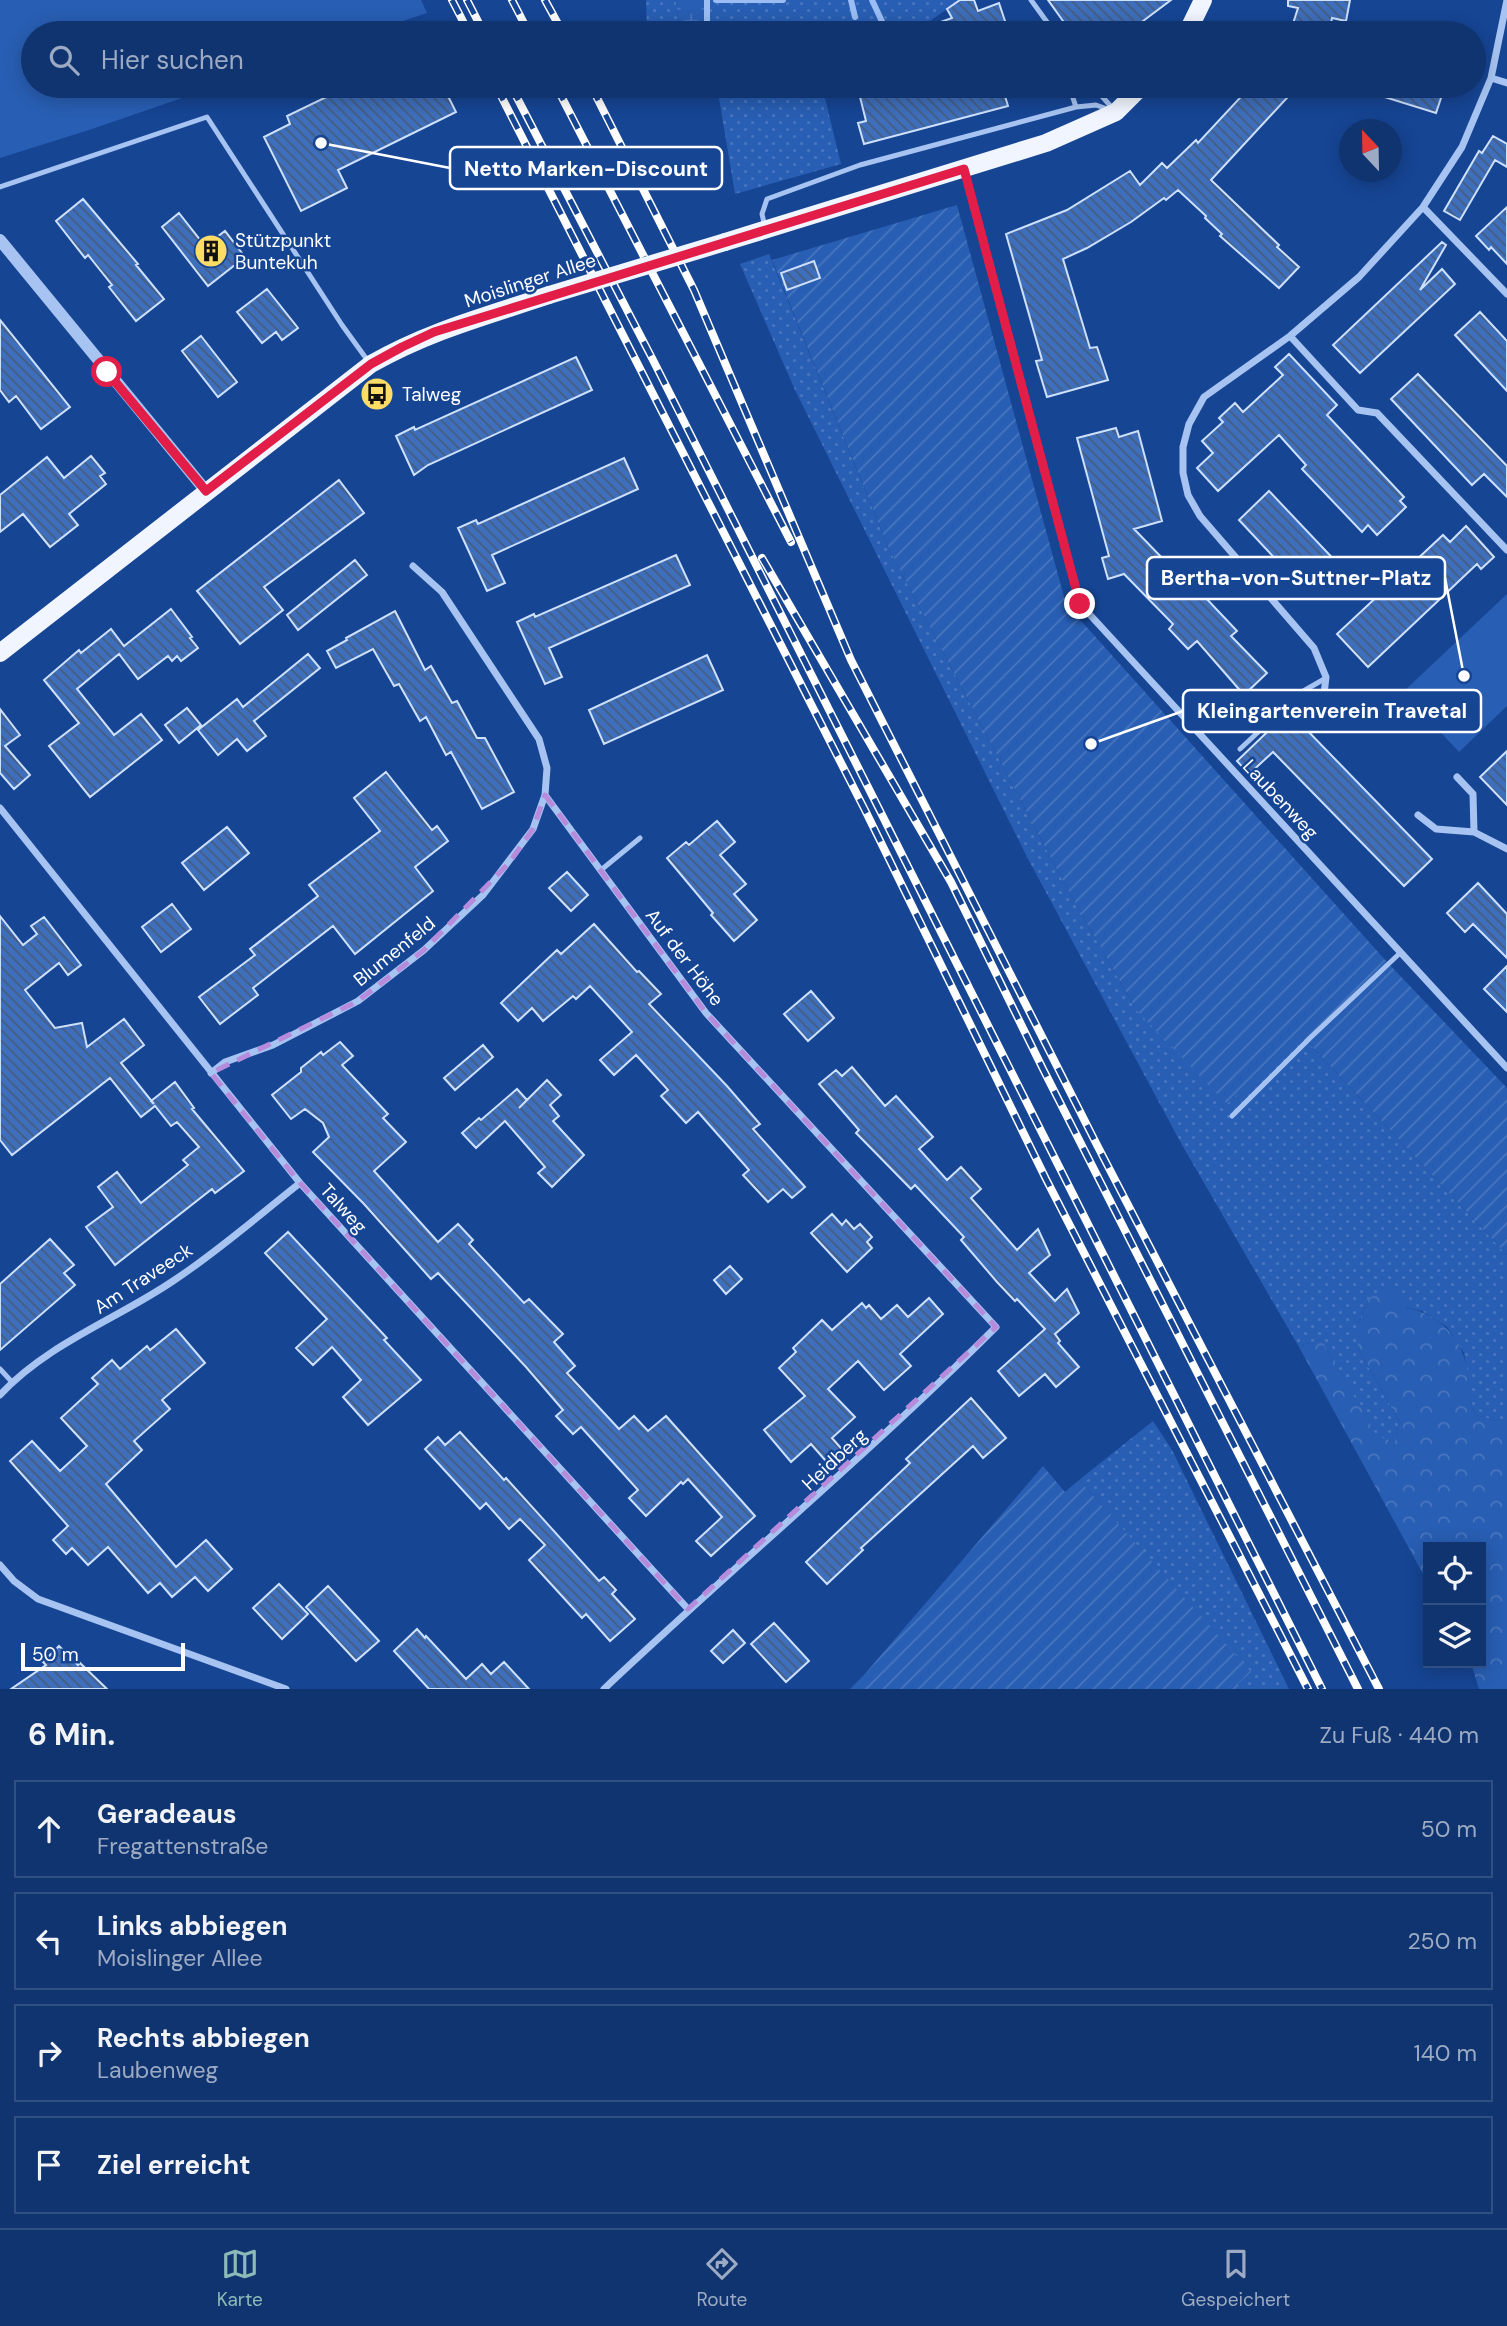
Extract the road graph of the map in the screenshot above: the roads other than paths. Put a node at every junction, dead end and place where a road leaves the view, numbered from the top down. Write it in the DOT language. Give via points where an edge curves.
graph roads {
  1 [pos="1031,0"];
  2 [pos="1203,0"];
  3 [pos="1507,0"];
  4 [pos="1046,21"];
  5 [pos="1193,21"];
  6 [pos="1491,78"];
  7 [pos="1507,83"];
  8 [pos="1486,90"];
  9 [pos="1073,98"];
  10 [pos="1104,98"];
  11 [pos="1130,98"];
  12 [pos="1483,98"];
  13 [pos="1076,107"];
  14 [pos="1116,112"];
  15 [pos="964,169"];
  16 [pos="0,187"];
  17 [pos="1423,207"];
  18 [pos="766,229"];
  19 [pos="0,240"];
  20 [pos="1507,294"];
  21 [pos="1290,336"];
  22 [pos="371,364"];
  23 [pos="206,491"];
  24 [pos="1507,550"];
  25 [pos="413,566"];
  26 [pos="0,653"];
  27 [pos="1326,677"];
  28 [pos="1339,729"];
  29 [pos="1240,749"];
  30 [pos="1457,777"];
  31 [pos="545,795"];
  32 [pos="0,808"];
  33 [pos="1418,815"];
  34 [pos="1474,832"];
  35 [pos="640,838"];
  36 [pos="1507,849"];
  37 [pos="601,870"];
  38 [pos="1400,953"];
  39 [pos="1507,1068"];
  40 [pos="211,1073"];
  41 [pos="1232,1116"];
  42 [pos="300,1183"];
  43 [pos="996,1327"];
  44 [pos="0,1369"];
  45 [pos="12,1382"];
  46 [pos="0,1395"];
  47 [pos="0,1565"];
  48 [pos="688,1609"];
  49 [pos="286,1689"];
  50 [pos="604,1689"];
  1 -- 4 [label="lane"];
  2 -- 5 [label="main road"];
  3 -- 6 [label="street"];
  6 -- 7 [label="street"];
  6 -- 8 [label="street"];
  9 -- 13 [label="lane"];
  10 -- 14 [label="lane"];
  11 -- 14 [label="main road, Moislinger Allee"];
  12 -- 17 [label="street" via="1462,147"];
  13 -- 14 [label="lane" via="1097,106"];
  13 -- 18 [label="lane" via="860,165 767,199 762,214"];
  14 -- 15 [label="main road, Moislinger Allee" via="1046,143"];
  15 -- 18 [label="main road, Moislinger Allee"];
  15 -- 38 [label="street, Laubenweg" via="1080,604"];
  16 -- 22 [label="lane" via="207,117"];
  17 -- 20 [label="street"];
  17 -- 21 [label="street" via="1359,277"];
  18 -- 22 [label="main road, Moislinger Allee, bridge" via="434,332"];
  19 -- 23 [label="street"];
  21 -- 24 [label="street" via="1358,410 1377,413"];
  21 -- 27 [label="street" via="1204,397 1189,425 1183,473 1200,516 1314,648"];
  22 -- 23 [label="main road, Moislinger Allee"];
  23 -- 26 [label="main road, Moislinger Allee"];
  25 -- 31 [label="street" via="442,592 539,739 547,768"];
  27 -- 28 [label="street" via="1322,711"];
  27 -- 29 [label="lane" via="1300,693"];
  30 -- 34 [label="street" via="1473,794"];
  31 -- 37 [label="street, Auf der Höhe"];
  31 -- 40 [label="street, Blumenfeld" via="533,829 509,863 424,950 358,1001 273,1045 225,1062"];
  32 -- 40 [label="street, Talweg"];
  33 -- 34 [label="street" via="1436,829"];
  34 -- 36 [label="street"];
  35 -- 37 [label="lane"];
  37 -- 43 [label="street, Auf der Höhe" via="706,1013"];
  38 -- 39 [label="street, Laubenweg"];
  38 -- 41 [label="lane"];
  40 -- 42 [label="street, Talweg"];
  42 -- 45 [label="street, Am Traveeck" via="173,1281"];
  42 -- 48 [label="street, Talweg"];
  43 -- 48 [label="street, Heidberg" via="760,1548"];
  44 -- 45 [label="lane"];
  45 -- 46 [label="street, Am Traveeck"];
  47 -- 49 [label="street" via="38,1599"];
  48 -- 50 [label="street"];
}
